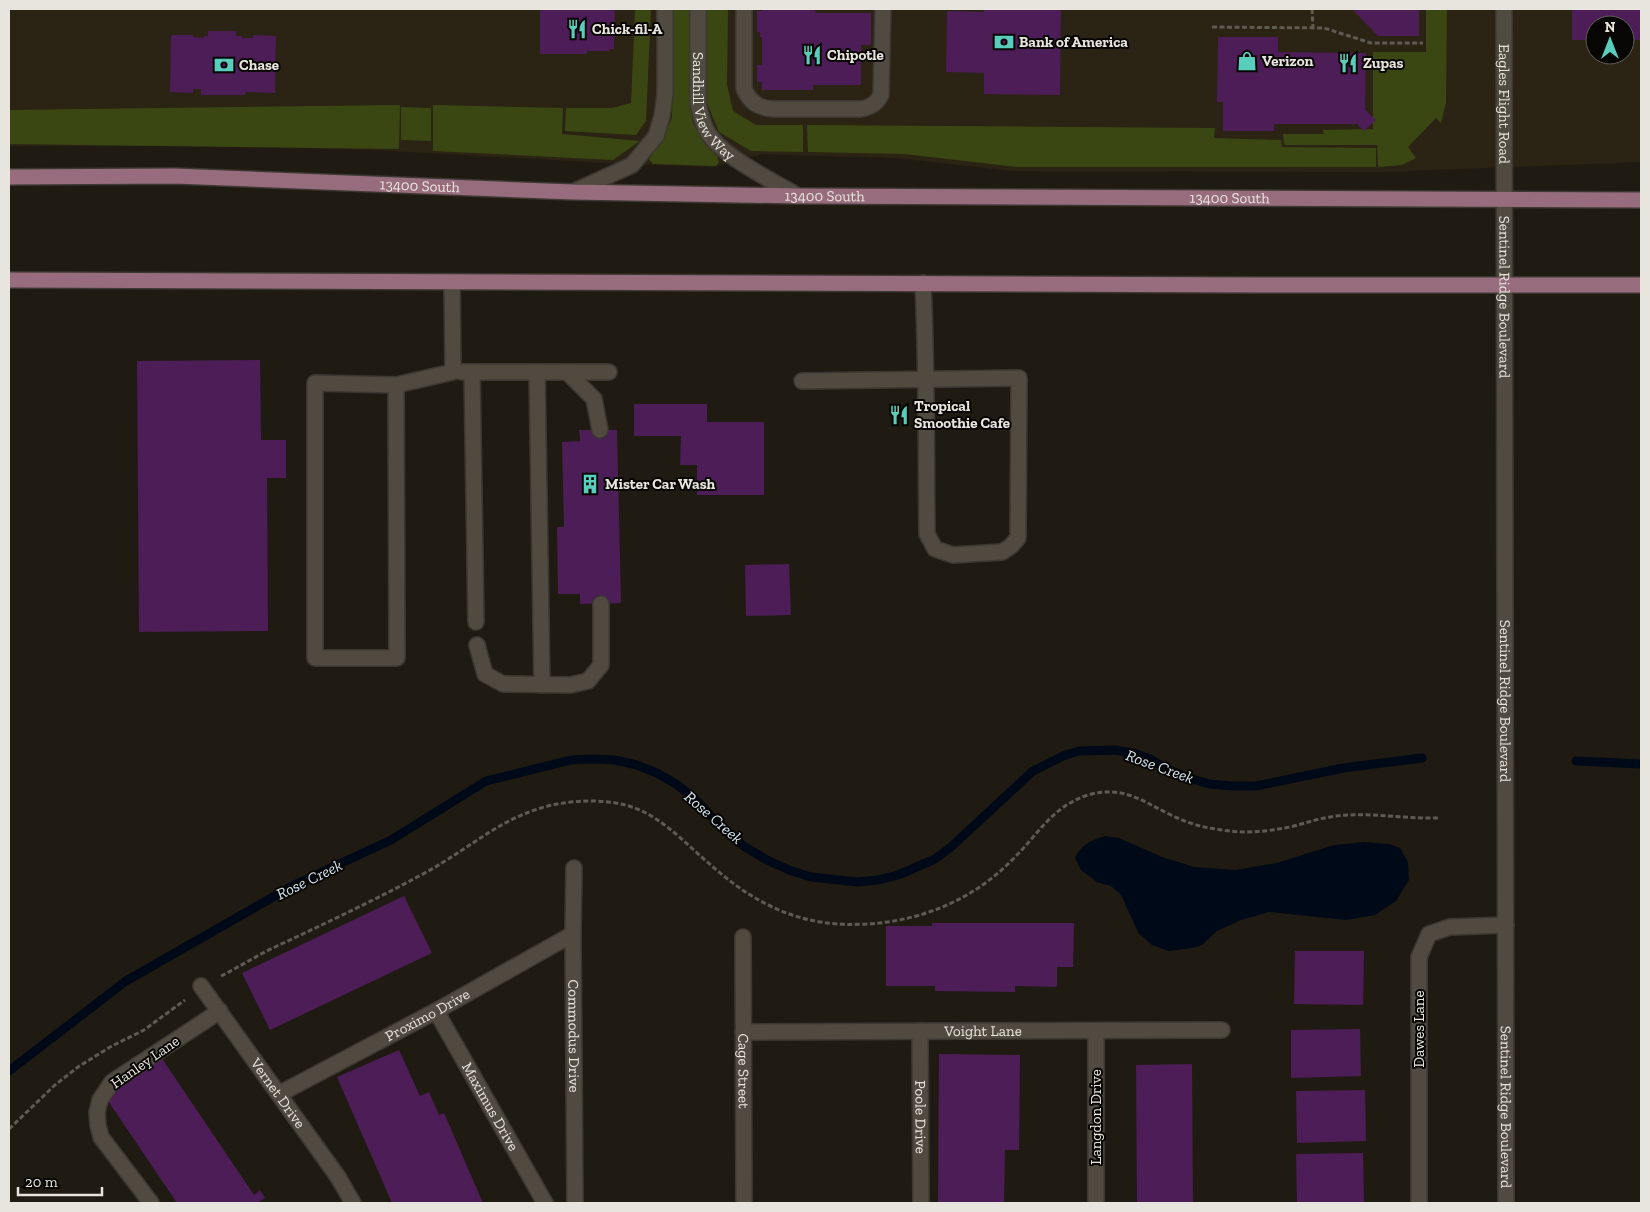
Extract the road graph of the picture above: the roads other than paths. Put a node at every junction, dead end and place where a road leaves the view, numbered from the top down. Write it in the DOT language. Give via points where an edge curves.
graph roads {
  1 [pos="664,9"];
  2 [pos="698,9"];
  3 [pos="744,9"];
  4 [pos="882,9"];
  5 [pos="1504,9"];
  6 [pos="9,177"];
  7 [pos="573,192"];
  8 [pos="798,196"];
  9 [pos="1505,199"];
  10 [pos="1641,200"];
  11 [pos="9,280"];
  12 [pos="452,282"];
  13 [pos="923,283"];
  14 [pos="1505,285"];
  15 [pos="1641,285"];
  16 [pos="453,372"];
  17 [pos="472,372"];
  18 [pos="537,372"];
  19 [pos="567,372"];
  20 [pos="609,372"];
  21 [pos="925,378"];
  22 [pos="802,381"];
  23 [pos="396,384"];
  24 [pos="600,430"];
  25 [pos="601,604"];
  26 [pos="476,622"];
  27 [pos="476,645"];
  28 [pos="542,685"];
  29 [pos="574,868"];
  30 [pos="1506,925"];
  31 [pos="573,934"];
  32 [pos="743,937"];
  33 [pos="201,986"];
  34 [pos="220,1011"];
  35 [pos="436,1011"];
  36 [pos="1222,1030"];
  37 [pos="920,1031"];
  38 [pos="1096,1031"];
  39 [pos="743,1032"];
  40 [pos="279,1094"];
  41 [pos="151,1203"];
  42 [pos="353,1203"];
  43 [pos="544,1203"];
  44 [pos="575,1203"];
  45 [pos="744,1203"];
  46 [pos="921,1203"];
  47 [pos="1096,1203"];
  48 [pos="1419,1203"];
  49 [pos="1506,1203"];
  1 -- 7 [label="street" via="664,94 656,136 632,165"];
  2 -- 8 [label="street, Sandhill View Way" via="698,103 709,134 729,154"];
  3 -- 4 [label="street" via="744,88 754,103 773,109 870,108 877,102 881,95"];
  5 -- 9 [label="street, Eagles Flight Road"];
  6 -- 7 [label="main road, 13400 South" via="175,176"];
  7 -- 8 [label="main road, 13400 South"];
  8 -- 9 [label="main road, 13400 South"];
  9 -- 10 [label="main road, 13400 South"];
  9 -- 14 [label="street, Sentinel Ridge Boulevard"];
  11 -- 12 [label="main road"];
  12 -- 13 [label="main road"];
  12 -- 16 [label="street"];
  13 -- 14 [label="main road"];
  13 -- 21 [label="street"];
  14 -- 15 [label="main road"];
  14 -- 30 [label="street, Sentinel Ridge Boulevard"];
  16 -- 17 [label="street"];
  16 -- 23 [label="street"];
  17 -- 18 [label="street"];
  17 -- 26 [label="street"];
  18 -- 19 [label="street"];
  18 -- 28 [label="street"];
  19 -- 20 [label="street"];
  19 -- 24 [label="street" via="594,399"];
  21 -- 21 [label="street" via="1019,378 1018,538 1002,552 953,555 936,549 927,534"];
  21 -- 22 [label="street"];
  23 -- 23 [label="street" via="397,658 315,658 315,383"];
  25 -- 28 [label="street" via="601,665 588,680 570,685"];
  27 -- 28 [label="street" via="485,674 491,678 503,684"];
  29 -- 31 [label="street, Commodus Drive"];
  30 -- 48 [label="street, Dawes Lane" via="1450,927 1430,934 1419,957"];
  30 -- 49 [label="street, Sentinel Ridge Boulevard"];
  31 -- 35 [label="street, Proximo Drive"];
  31 -- 44 [label="street, Commodus Drive"];
  32 -- 39 [label="street, Cage Street"];
  33 -- 34 [label="street, Vernet Drive"];
  34 -- 40 [label="street, Vernet Drive"];
  34 -- 41 [label="street, Hanley Lane" via="112,1082 100,1100 97,1112 102,1137"];
  35 -- 40 [label="street, Proximo Drive"];
  35 -- 43 [label="street, Maximus Drive"];
  36 -- 38 [label="street, Voight Lane"];
  37 -- 38 [label="street, Voight Lane"];
  37 -- 39 [label="street, Voight Lane"];
  37 -- 46 [label="street, Poole Drive"];
  38 -- 47 [label="street, Langdon Drive"];
  39 -- 45 [label="street, Cage Street"];
  40 -- 42 [label="street, Vernet Drive"];
}
